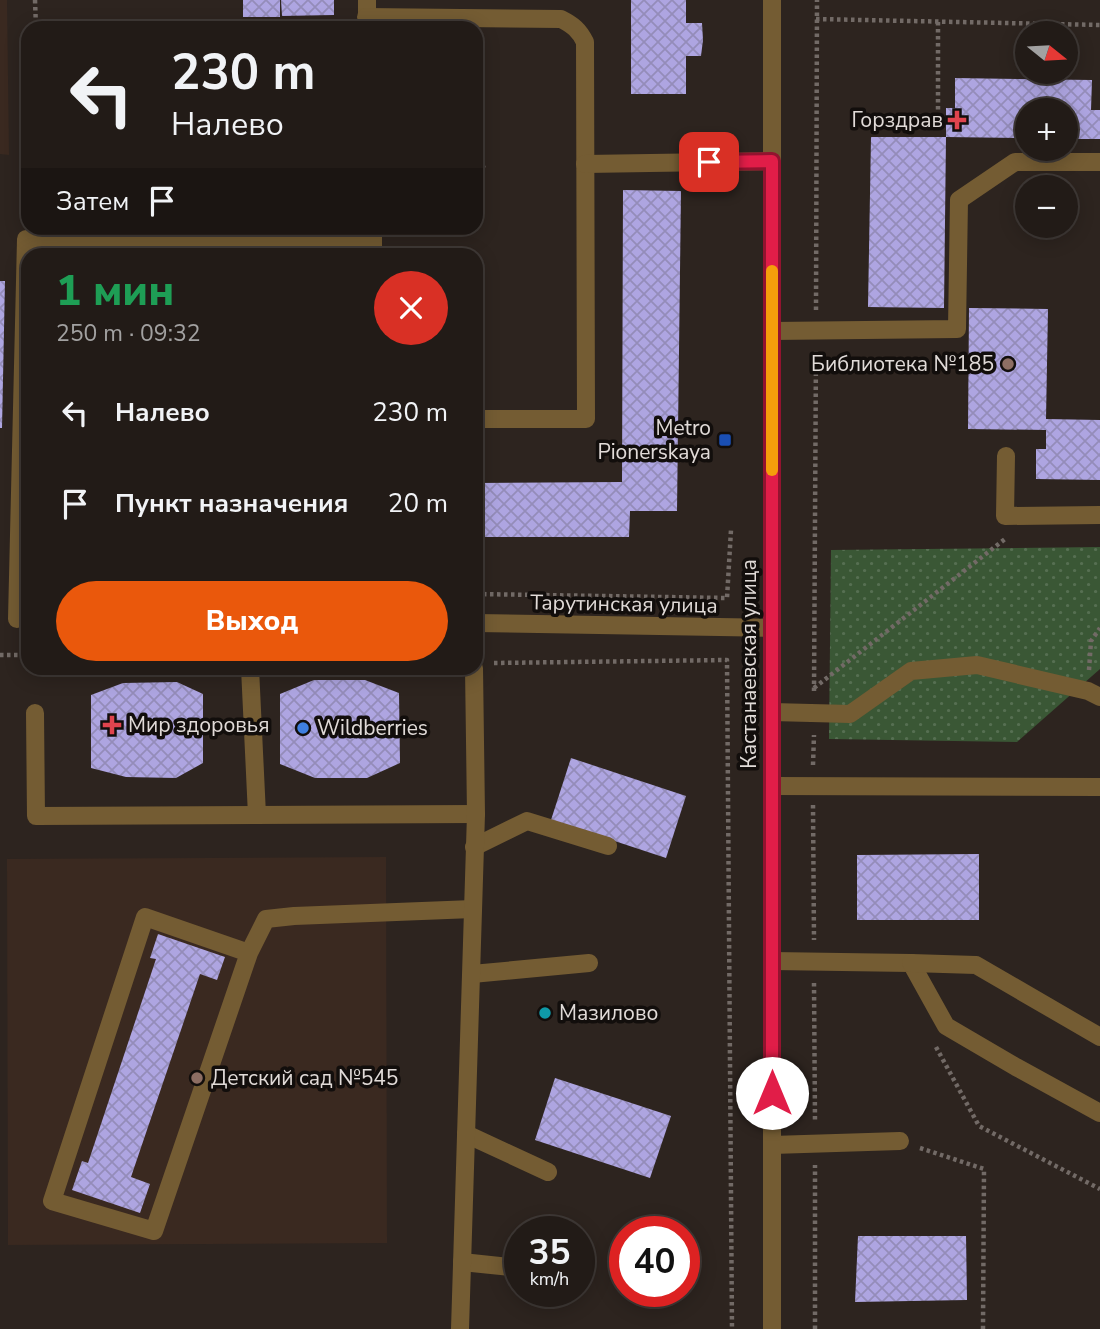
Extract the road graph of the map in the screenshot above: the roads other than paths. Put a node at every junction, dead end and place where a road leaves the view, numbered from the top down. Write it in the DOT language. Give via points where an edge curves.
graph roads {
  1 [pos="772,0"];
  2 [pos="367,15"];
  3 [pos="772,161"];
  4 [pos="1100,162"];
  5 [pos="585,164"];
  6 [pos="373,242"];
  7 [pos="26,248"];
  8 [pos="772,331"];
  9 [pos="21,412"];
  10 [pos="483,419"];
  11 [pos="1006,456"];
  12 [pos="1100,515"];
  13 [pos="15,619"];
  14 [pos="483,623"];
  15 [pos="772,628"];
  16 [pos="250,675"];
  17 [pos="482,675"];
  18 [pos="1094,694"];
  19 [pos="772,712"];
  20 [pos="35,713"];
  21 [pos="772,786"];
  22 [pos="1100,787"];
  23 [pos="476,814"];
  24 [pos="257,815"];
  25 [pos="474,846"];
  26 [pos="608,846"];
  27 [pos="473,909"];
  28 [pos="249,953"];
  29 [pos="772,961"];
  30 [pos="589,963"];
  31 [pos="911,963"];
  32 [pos="472,974"];
  33 [pos="1100,1037"];
  34 [pos="1100,1113"];
  35 [pos="467,1134"];
  36 [pos="900,1141"];
  37 [pos="772,1145"];
  38 [pos="548,1172"];
  39 [pos="462,1262"];
  40 [pos="504,1266"];
  41 [pos="460,1329"];
  42 [pos="772,1329"];
  1 -- 3 [label="street, Кастанаевская улица"];
  2 -- 5 [label="street" via="547,18 571,24 585,42"];
  3 -- 5 [label="street"];
  3 -- 8 [label="street, Кастанаевская улица"];
  4 -- 8 [label="street" via="1015,162 959,200 957,329"];
  5 -- 10 [label="street" via="586,419"];
  6 -- 7 [label="street" via="26,239"];
  8 -- 15 [label="street, Кастанаевская улица"];
  9 -- 13 [label="street"];
  11 -- 12 [label="street" via="1005,516"];
  14 -- 15 [label="street, Тарутинская улица"];
  15 -- 19 [label="street, Кастанаевская улица"];
  16 -- 24 [label="street"];
  17 -- 23 [label="street"];
  18 -- 19 [label="street" via="977,665 912,671 850,714"];
  19 -- 21 [label="street, Кастанаевская улица"];
  20 -- 24 [label="street" via="36,816"];
  21 -- 22 [label="street"];
  21 -- 29 [label="street, Кастанаевская улица"];
  23 -- 24 [label="street"];
  23 -- 25 [label="street"];
  25 -- 26 [label="street" via="527,821"];
  25 -- 27 [label="street"];
  27 -- 28 [label="street" via="266,919"];
  27 -- 32 [label="street"];
  28 -- 28 [label="street" via="145,917 52,1201 154,1231"];
  29 -- 31 [label="street"];
  29 -- 37 [label="street, Кастанаевская улица"];
  30 -- 32 [label="street"];
  31 -- 33 [label="street" via="976,965"];
  31 -- 34 [label="street" via="946,1026"];
  32 -- 35 [label="street"];
  35 -- 38 [label="street"];
  35 -- 39 [label="street"];
  36 -- 37 [label="street"];
  37 -- 42 [label="street, Кастанаевская улица"];
  39 -- 40 [label="street"];
  39 -- 41 [label="street"];
}
